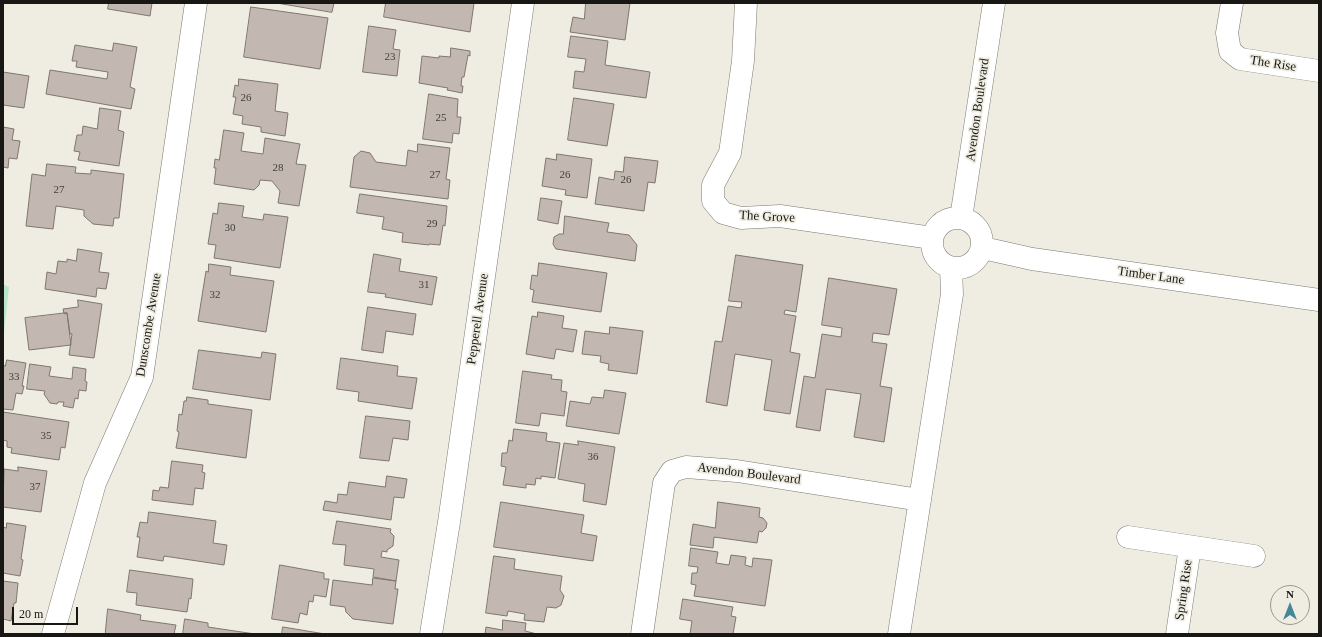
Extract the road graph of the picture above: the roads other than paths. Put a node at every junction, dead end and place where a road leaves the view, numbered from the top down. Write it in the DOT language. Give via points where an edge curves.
graph roads {
  1 [pos="196,3"];
  2 [pos="523,3"];
  3 [pos="746,3"];
  4 [pos="994,3"];
  5 [pos="1232,3"];
  6 [pos="1319,71"];
  7 [pos="961,218"];
  8 [pos="932,238"];
  9 [pos="983,248"];
  10 [pos="951,268"];
  11 [pos="1319,300"];
  12 [pos="920,500"];
  13 [pos="1128,537"];
  14 [pos="1190,546"];
  15 [pos="1254,556"];
  16 [pos="53,634"];
  17 [pos="431,634"];
  18 [pos="642,634"];
  19 [pos="899,634"];
  20 [pos="1177,634"];
  1 -- 16 [label="street, Dunscombe Avenue" via="142,377 95,482"];
  2 -- 17 [label="street, Pepperell Avenue"];
  3 -- 8 [label="street, The Grove" via="743,61 730,153 714,185 713,201 723,213 741,218 780,216"];
  4 -- 7 [label="street, Avendon Boulevard"];
  5 -- 6 [label="street, The Rise" via="1227,33 1230,51 1240,59"];
  7 -- 8 [label="street" via="948,219 941,223"];
  7 -- 9 [label="street" via="977,226 982,234"];
  8 -- 10 [label="street" via="937,258"];
  9 -- 10 [label="street" via="974,263 966,267"];
  9 -- 11 [label="street, Timber Lane" via="1032,259"];
  10 -- 12 [label="street" via="952,294"];
  12 -- 18 [label="street, Avendon Boulevard" via="737,471 686,466 672,471 664,483"];
  12 -- 19 [label="street"];
  13 -- 14 [label="street, Spring Rise"];
  14 -- 15 [label="street, Spring Rise"];
  14 -- 20 [label="street, Spring Rise"];
}
